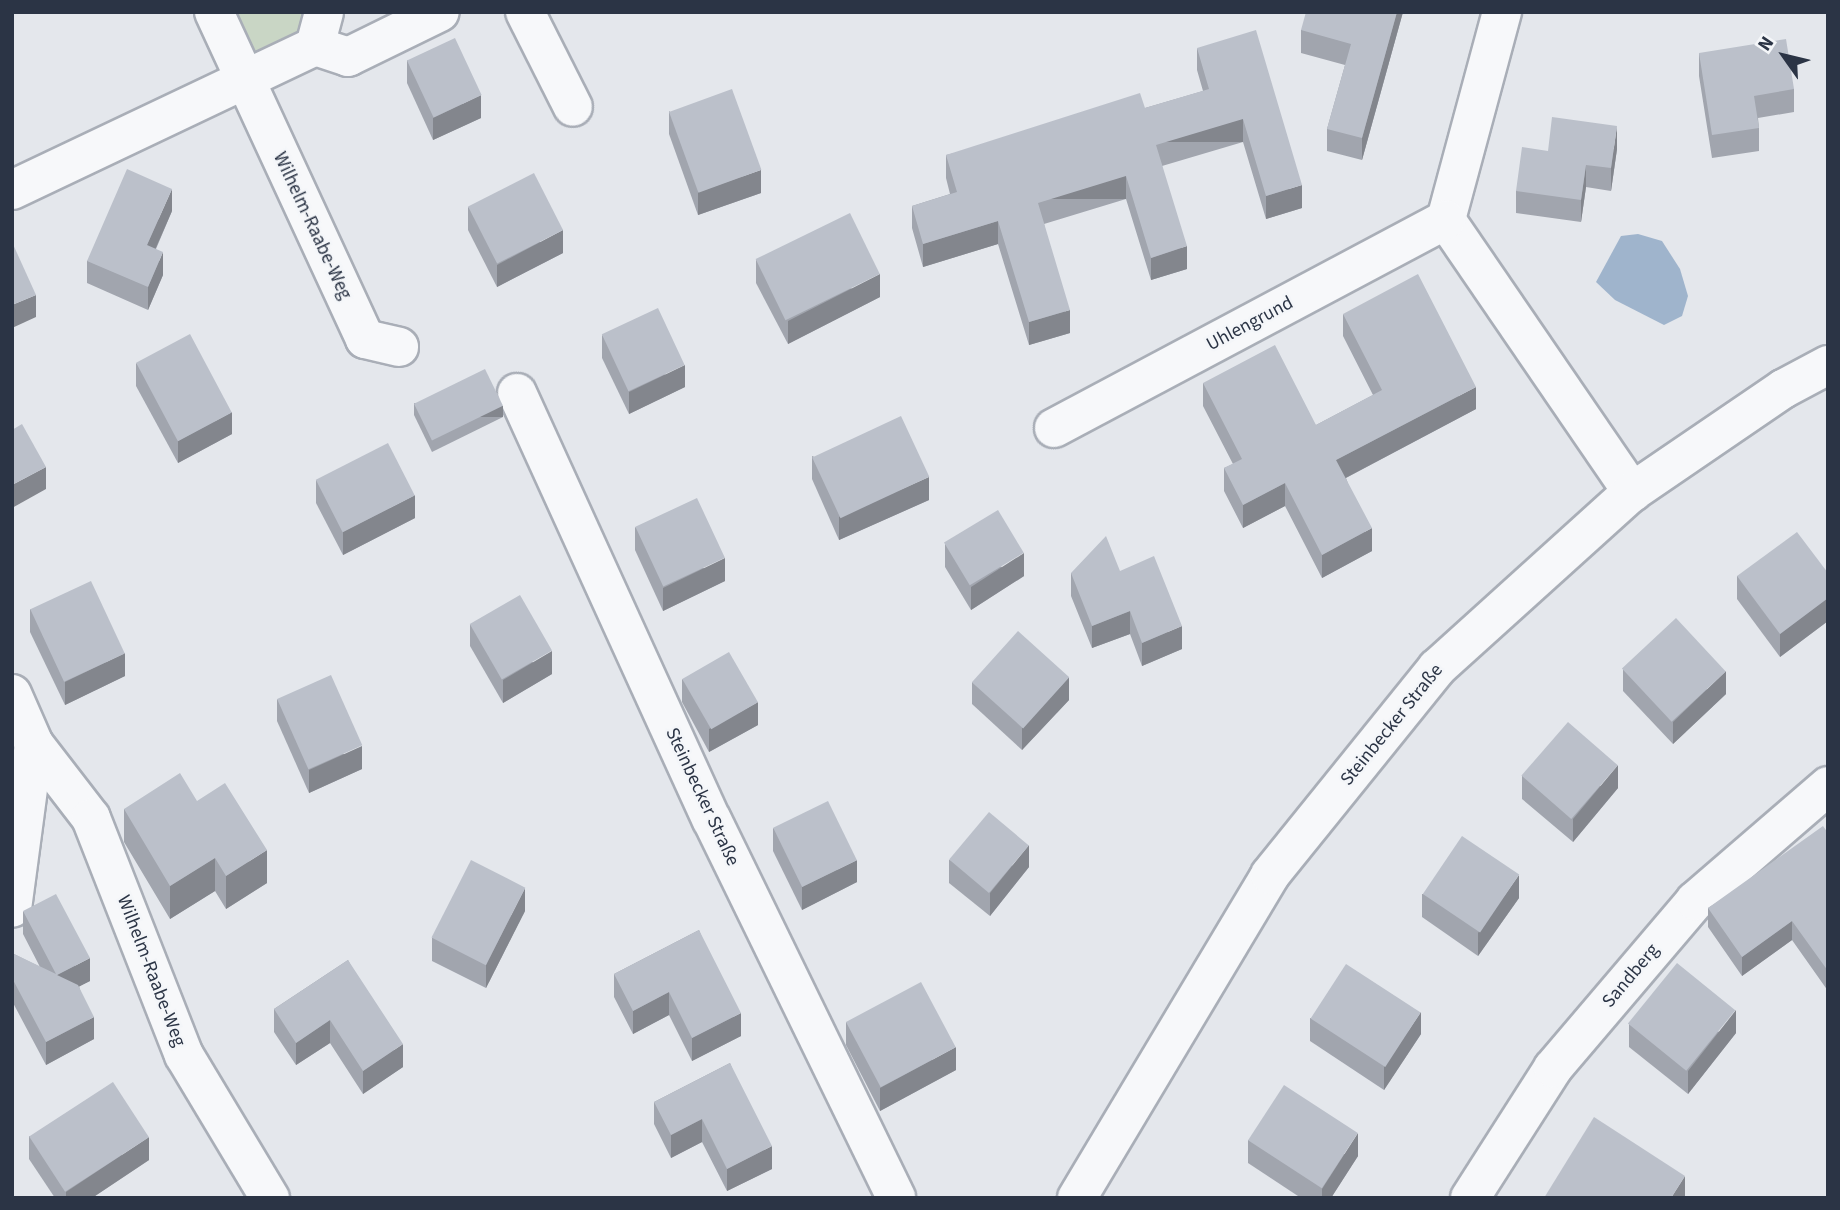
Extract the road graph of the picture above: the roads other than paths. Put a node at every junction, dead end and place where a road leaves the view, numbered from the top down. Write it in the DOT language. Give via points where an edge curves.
graph roads {
  1 [pos="214,12"];
  2 [pos="440,12"];
  3 [pos="525,12"];
  4 [pos="1502,12"];
  5 [pos="319,29"];
  6 [pos="245,82"];
  7 [pos="573,107"];
  8 [pos="12,190"];
  9 [pos="1446,220"];
  10 [pos="399,347"];
  11 [pos="1828,365"];
  12 [pos="517,393"];
  13 [pos="1054,428"];
  14 [pos="1632,492"];
  15 [pos="12,694"];
  16 [pos="34,744"];
  17 [pos="1828,786"];
  18 [pos="12,908"];
  19 [pos="270,1198"];
  20 [pos="896,1198"];
  21 [pos="1077,1198"];
  22 [pos="1470,1198"];
  1 -- 6 [label="street, Wilhelm-Raabe-Weg"];
  2 -- 5 [label="street" via="348,57"];
  3 -- 7 [label="street"];
  4 -- 9 [label="street"];
  5 -- 6 [label="street"];
  6 -- 8 [label="street"];
  6 -- 10 [label="street, Wilhelm-Raabe-Weg" via="365,338"];
  9 -- 13 [label="street, Uhlengrund"];
  9 -- 14 [label="street"];
  11 -- 14 [label="street, Steinbecker Straße" via="1783,389"];
  12 -- 20 [label="street, Steinbecker Straße" via="712,820"];
  14 -- 21 [label="street, Steinbecker Straße" via="1437,668 1270,875"];
  15 -- 16 [label="street, Wilhelm-Raabe-Weg"];
  16 -- 18 [label="street"];
  16 -- 19 [label="street, Wilhelm-Raabe-Weg" via="91,818 184,1055"];
  17 -- 22 [label="street, Sandberg" via="1695,901 1553,1068"];
}
